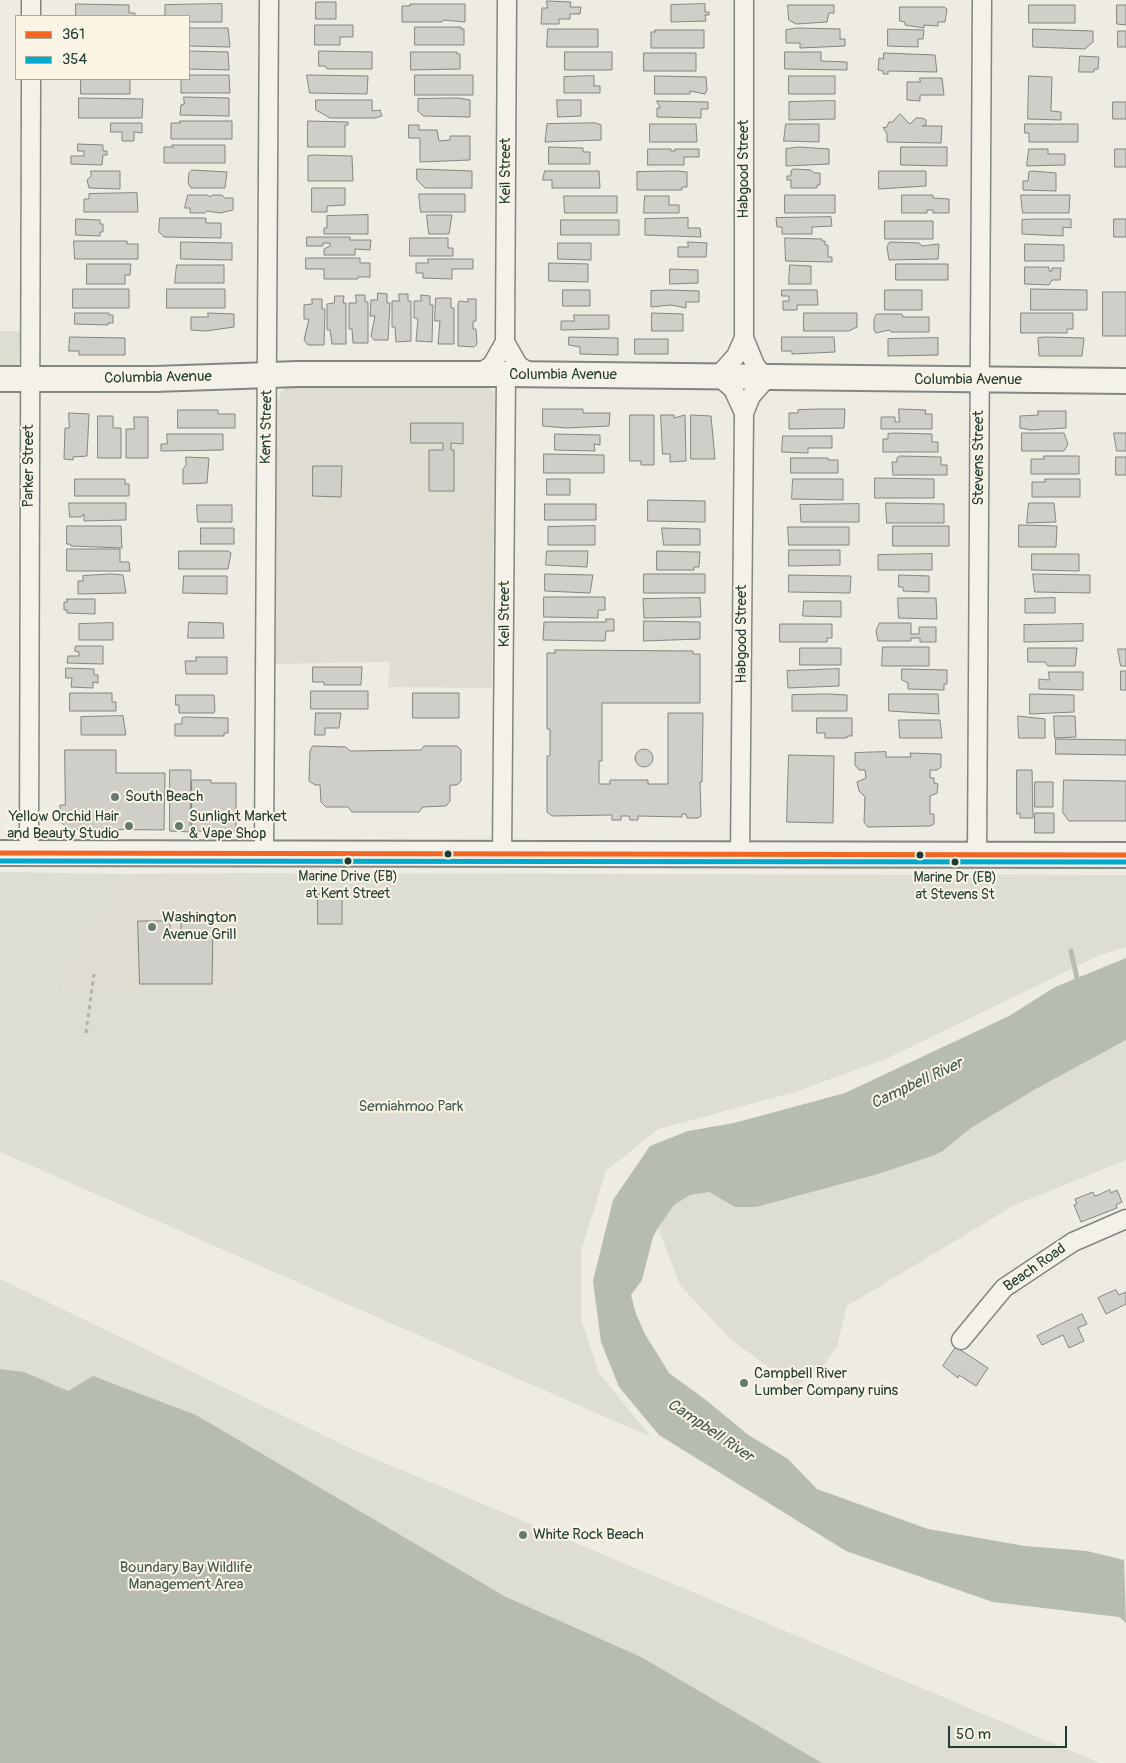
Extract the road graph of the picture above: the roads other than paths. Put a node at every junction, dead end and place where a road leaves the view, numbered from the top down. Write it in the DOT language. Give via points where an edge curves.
graph roads {
  1 [pos="31,0"];
  2 [pos="269,0"];
  3 [pos="506,0"];
  4 [pos="744,0"];
  5 [pos="982,0"];
  6 [pos="30,15"];
  7 [pos="30,80"];
  8 [pos="744,338"];
  9 [pos="505,342"];
  10 [pos="268,374"];
  11 [pos="478,374"];
  12 [pos="506,374"];
  13 [pos="531,374"];
  14 [pos="718,376"];
  15 [pos="766,378"];
  16 [pos="0,379"];
  17 [pos="29,379"];
  18 [pos="979,380"];
  19 [pos="1126,381"];
  20 [pos="744,413"];
  21 [pos="0,853"];
  22 [pos="29,853"];
  23 [pos="264,853"];
  24 [pos="502,855"];
  25 [pos="1126,855"];
  26 [pos="740,856"];
  27 [pos="977,856"];
  28 [pos="1126,1219"];
  29 [pos="961,1340"];
  1 -- 6 [label="street"];
  2 -- 10 [label="street, Kent Street"];
  3 -- 9 [label="street, Keil Street"];
  4 -- 8 [label="street, Habgood Street"];
  5 -- 18 [label="street, Stevens Street"];
  7 -- 17 [label="street, Parker Street"];
  8 -- 14 [label="street, Habgood Street" via="736,356"];
  8 -- 15 [label="street, Habgood Street" via="755,365"];
  9 -- 11 [label="street, Keil Street" via="492,365"];
  9 -- 13 [label="street, Keil Street" via="518,365"];
  10 -- 11 [label="street, Columbia Avenue"];
  10 -- 17 [label="street, Columbia Avenue"];
  10 -- 23 [label="street, Kent Street"];
  11 -- 12 [label="street, Columbia Avenue"];
  12 -- 13 [label="street, Columbia Avenue"];
  12 -- 24 [label="street, Keil Street"];
  13 -- 14 [label="street, Columbia Avenue"];
  14 -- 15 [label="street, Columbia Avenue"];
  14 -- 20 [label="street, Habgood Street" via="732,389"];
  15 -- 18 [label="street, Columbia Avenue"];
  15 -- 20 [label="street, Habgood Street" via="751,396"];
  16 -- 17 [label="street, Columbia Avenue"];
  17 -- 22 [label="street, Parker Street"];
  18 -- 19 [label="street, Columbia Avenue"];
  18 -- 27 [label="street, Stevens Street"];
  20 -- 26 [label="street, Habgood Street"];
  21 -- 22 [label="street"];
  22 -- 23 [label="street"];
  23 -- 24 [label="street"];
  24 -- 26 [label="street"];
  25 -- 27 [label="street"];
  26 -- 27 [label="street"];
  28 -- 29 [label="street, Beach Road" via="1073,1242 1004,1288"];
}
